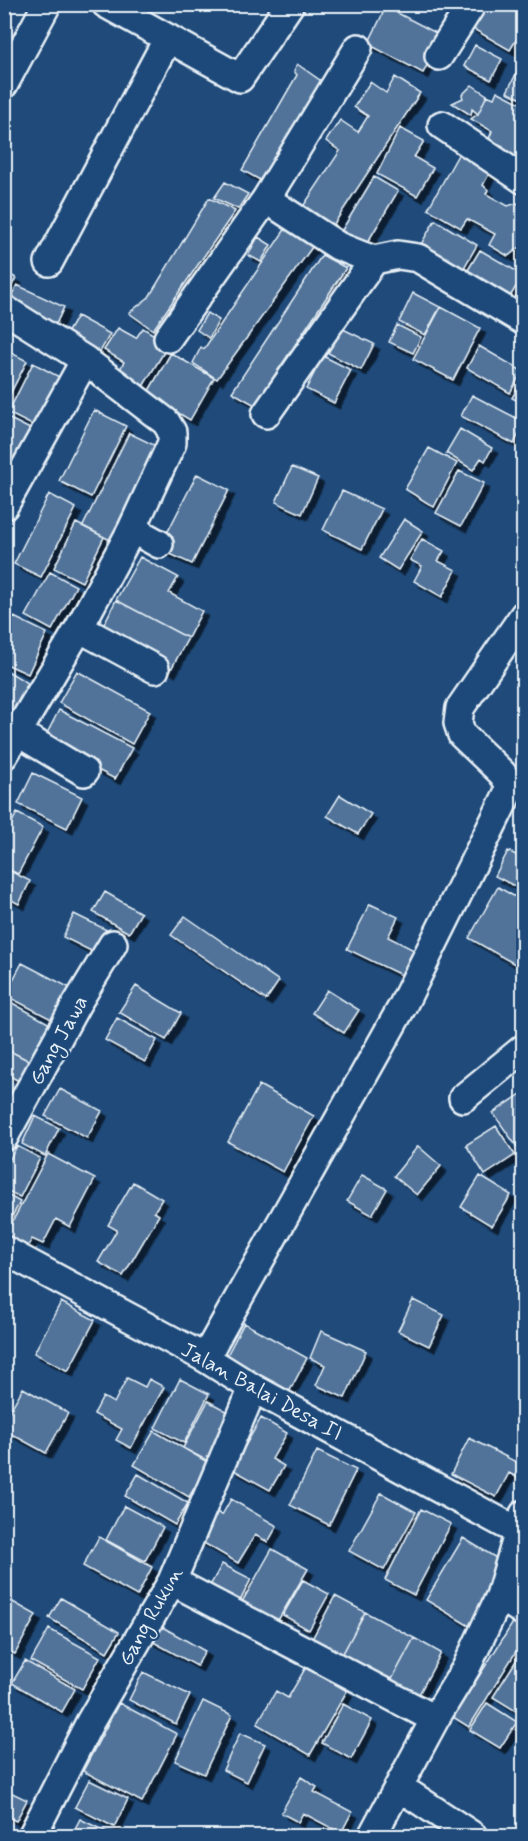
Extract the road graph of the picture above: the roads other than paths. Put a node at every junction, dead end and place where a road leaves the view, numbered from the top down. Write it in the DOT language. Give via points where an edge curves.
graph roads {
  1 [pos="47,4"];
  2 [pos="106,4"];
  3 [pos="290,4"];
  4 [pos="472,4"];
  5 [pos="147,14"];
  6 [pos="168,38"];
  7 [pos="358,48"];
  8 [pos="439,56"];
  9 [pos="4,84"];
  10 [pos="442,125"];
  11 [pos="522,175"];
  12 [pos="266,199"];
  13 [pos="374,260"];
  14 [pos="49,262"];
  15 [pos="4,309"];
  16 [pos="524,321"];
  17 [pos="168,338"];
  18 [pos="85,360"];
  19 [pos="266,414"];
  20 [pos="4,506"];
  21 [pos="132,529"];
  22 [pos="159,544"];
  23 [pos="524,615"];
  24 [pos="78,628"];
  25 [pos="155,669"];
  26 [pos="11,744"];
  27 [pos="84,772"];
  28 [pos="113,944"];
  29 [pos="524,1048"];
  30 [pos="463,1098"];
  31 [pos="4,1137"];
  32 [pos="4,1250"];
  33 [pos="205,1358"];
  34 [pos="253,1388"];
  35 [pos="521,1523"];
  36 [pos="172,1581"];
  37 [pos="500,1596"];
  38 [pos="524,1612"];
  39 [pos="435,1719"];
  40 [pos="399,1787"];
  41 [pos="32,1836"];
  42 [pos="372,1836"];
  43 [pos="473,1836"];
  1 -- 9 [label="street"];
  2 -- 5 [label="street"];
  3 -- 6 [label="street" via="240,78"];
  4 -- 8 [label="street"];
  5 -- 6 [label="street"];
  6 -- 14 [label="street"];
  7 -- 12 [label="street"];
  10 -- 11 [label="street"];
  12 -- 13 [label="street" via="338,246"];
  12 -- 17 [label="street"];
  13 -- 16 [label="street" via="398,255 418,258"];
  13 -- 19 [label="street"];
  15 -- 18 [label="street"];
  18 -- 20 [label="street"];
  18 -- 21 [label="street" via="166,422 172,432 172,443"];
  21 -- 22 [label="street"];
  21 -- 24 [label="street"];
  23 -- 33 [label="street" via="460,708 458,723 462,735 502,773 509,783 508,794 402,1007"];
  24 -- 25 [label="street"];
  24 -- 26 [label="street"];
  26 -- 27 [label="street"];
  28 -- 31 [label="street, Gang Jawa"];
  29 -- 30 [label="street"];
  32 -- 33 [label="street, Jalan Balai Desa II"];
  33 -- 34 [label="street, Jalan Balai Desa II"];
  34 -- 35 [label="street, Jalan Balai Desa II"];
  34 -- 36 [label="street, Gang Rukun"];
  35 -- 37 [label="street"];
  36 -- 39 [label="street"];
  36 -- 41 [label="street, Gang Rukun" via="90,1722"];
  37 -- 38 [label="street"];
  37 -- 39 [label="street" via="466,1668"];
  39 -- 40 [label="street"];
  40 -- 42 [label="street"];
  40 -- 43 [label="street"];
}
